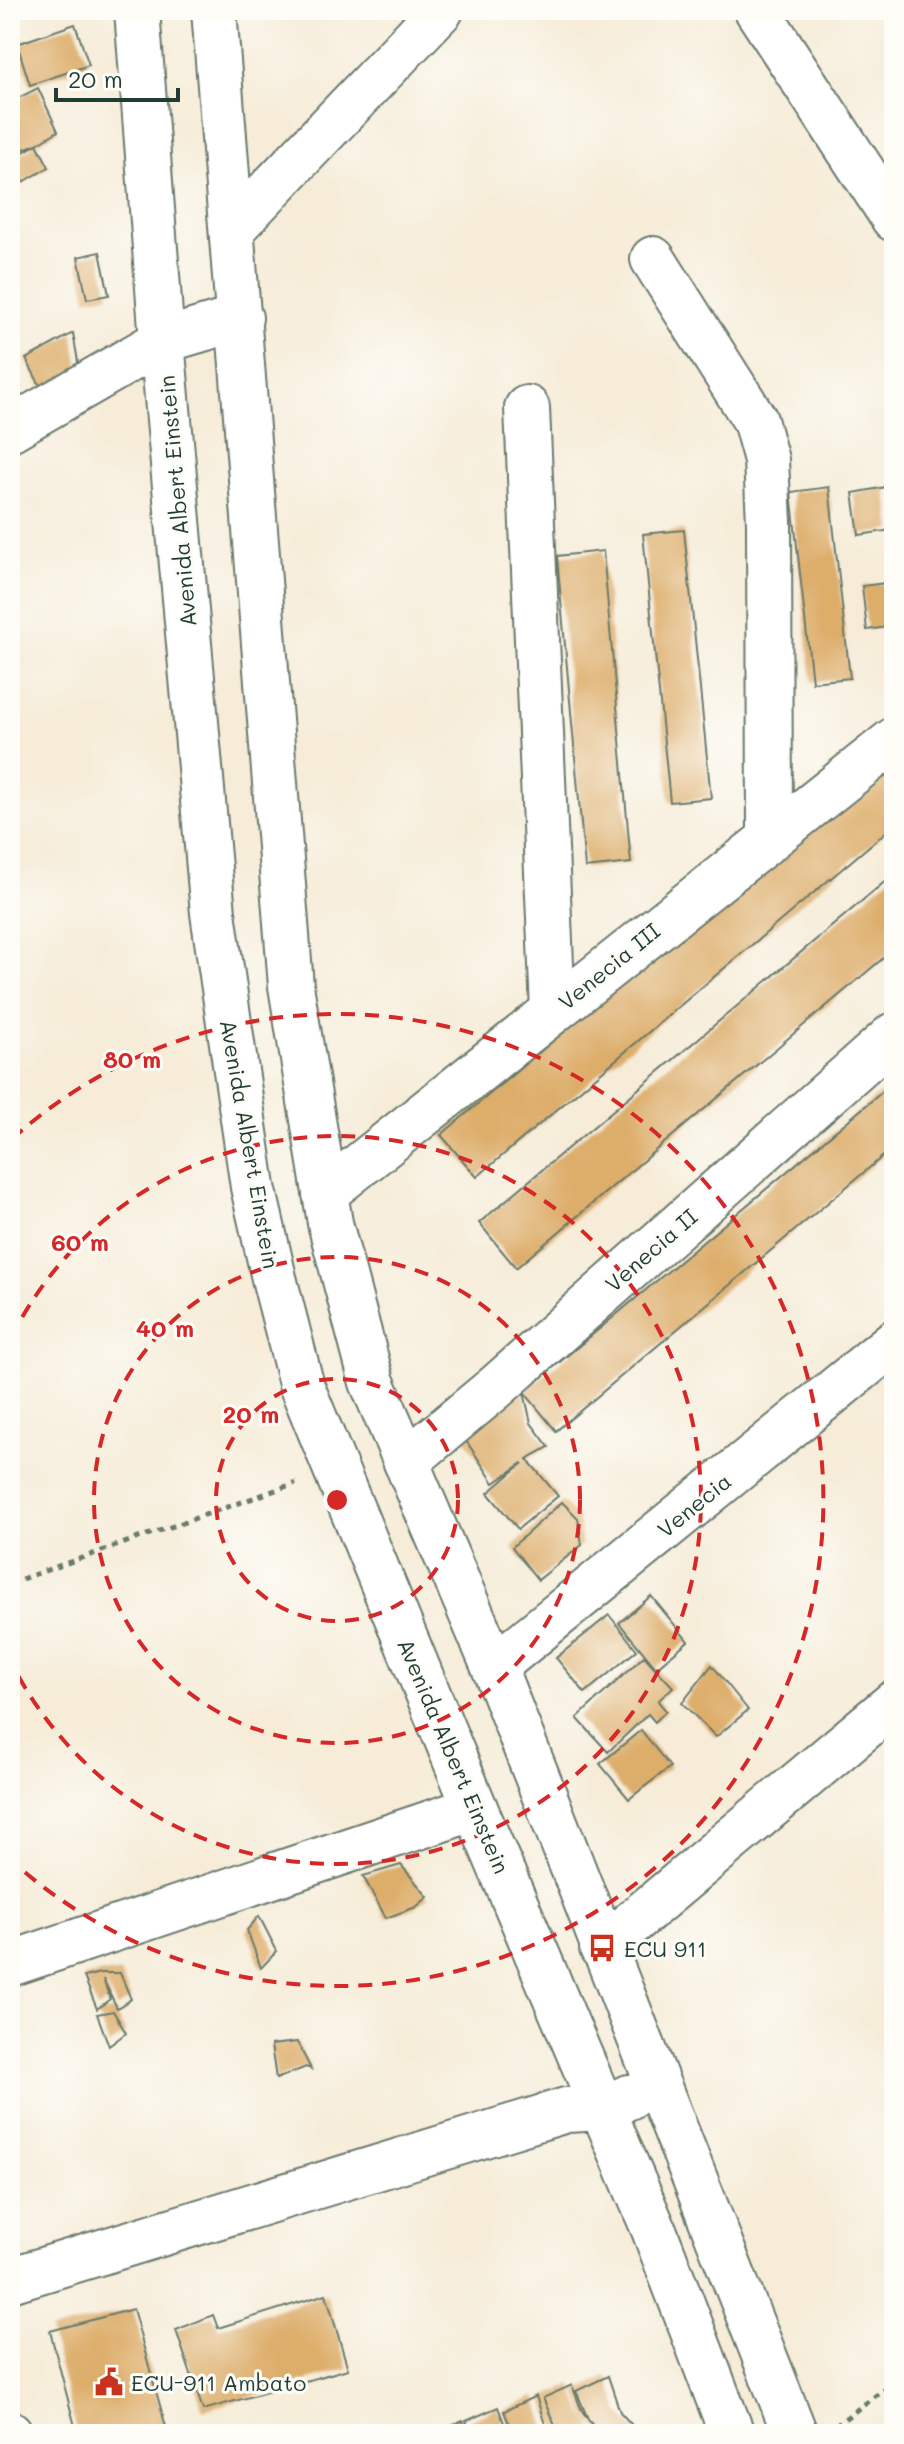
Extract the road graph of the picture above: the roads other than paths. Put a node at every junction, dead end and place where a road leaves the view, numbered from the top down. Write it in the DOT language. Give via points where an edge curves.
graph roads {
  1 [pos="137,10"];
  2 [pos="214,10"];
  3 [pos="441,10"];
  4 [pos="757,10"];
  5 [pos="894,219"];
  6 [pos="232,229"];
  7 [pos="653,259"];
  8 [pos="240,318"];
  9 [pos="162,341"];
  10 [pos="527,408"];
  11 [pos="10,429"];
  12 [pos="894,740"];
  13 [pos="770,836"];
  14 [pos="553,1011"];
  15 [pos="894,1035"];
  16 [pos="325,1193"];
  17 [pos="894,1342"];
  18 [pos="406,1462"];
  19 [pos="494,1667"];
  20 [pos="894,1703"];
  21 [pos="475,1808"];
  22 [pos="602,1948"];
  23 [pos="10,1964"];
  24 [pos="657,2085"];
  25 [pos="603,2108"];
  26 [pos="10,2280"];
  27 [pos="732,2434"];
  28 [pos="795,2434"];
  1 -- 9 [label="street, Avenida Albert Einstein"];
  2 -- 6 [label="street"];
  3 -- 6 [label="street"];
  4 -- 5 [label="street"];
  6 -- 8 [label="street"];
  7 -- 13 [label="street" via="755,420 766,460"];
  8 -- 9 [label="street"];
  8 -- 16 [label="street" via="291,986"];
  9 -- 11 [label="street"];
  9 -- 21 [label="street, Avenida Albert Einstein" via="213,913 253,1187 302,1387"];
  10 -- 14 [label="street"];
  12 -- 13 [label="street, Venecia III"];
  13 -- 14 [label="street, Venecia III"];
  14 -- 16 [label="street, Venecia III"];
  15 -- 18 [label="street, Venecia II"];
  16 -- 18 [label="street" via="372,1382"];
  17 -- 19 [label="street, Venecia"];
  18 -- 19 [label="street"];
  19 -- 22 [label="street"];
  20 -- 22 [label="street"];
  21 -- 23 [label="street"];
  21 -- 25 [label="street, Avenida Albert Einstein"];
  22 -- 24 [label="street"];
  24 -- 25 [label="street"];
  24 -- 28 [label="street"];
  25 -- 26 [label="street" via="566,2110"];
  25 -- 27 [label="street, Avenida Albert Einstein"];
}
